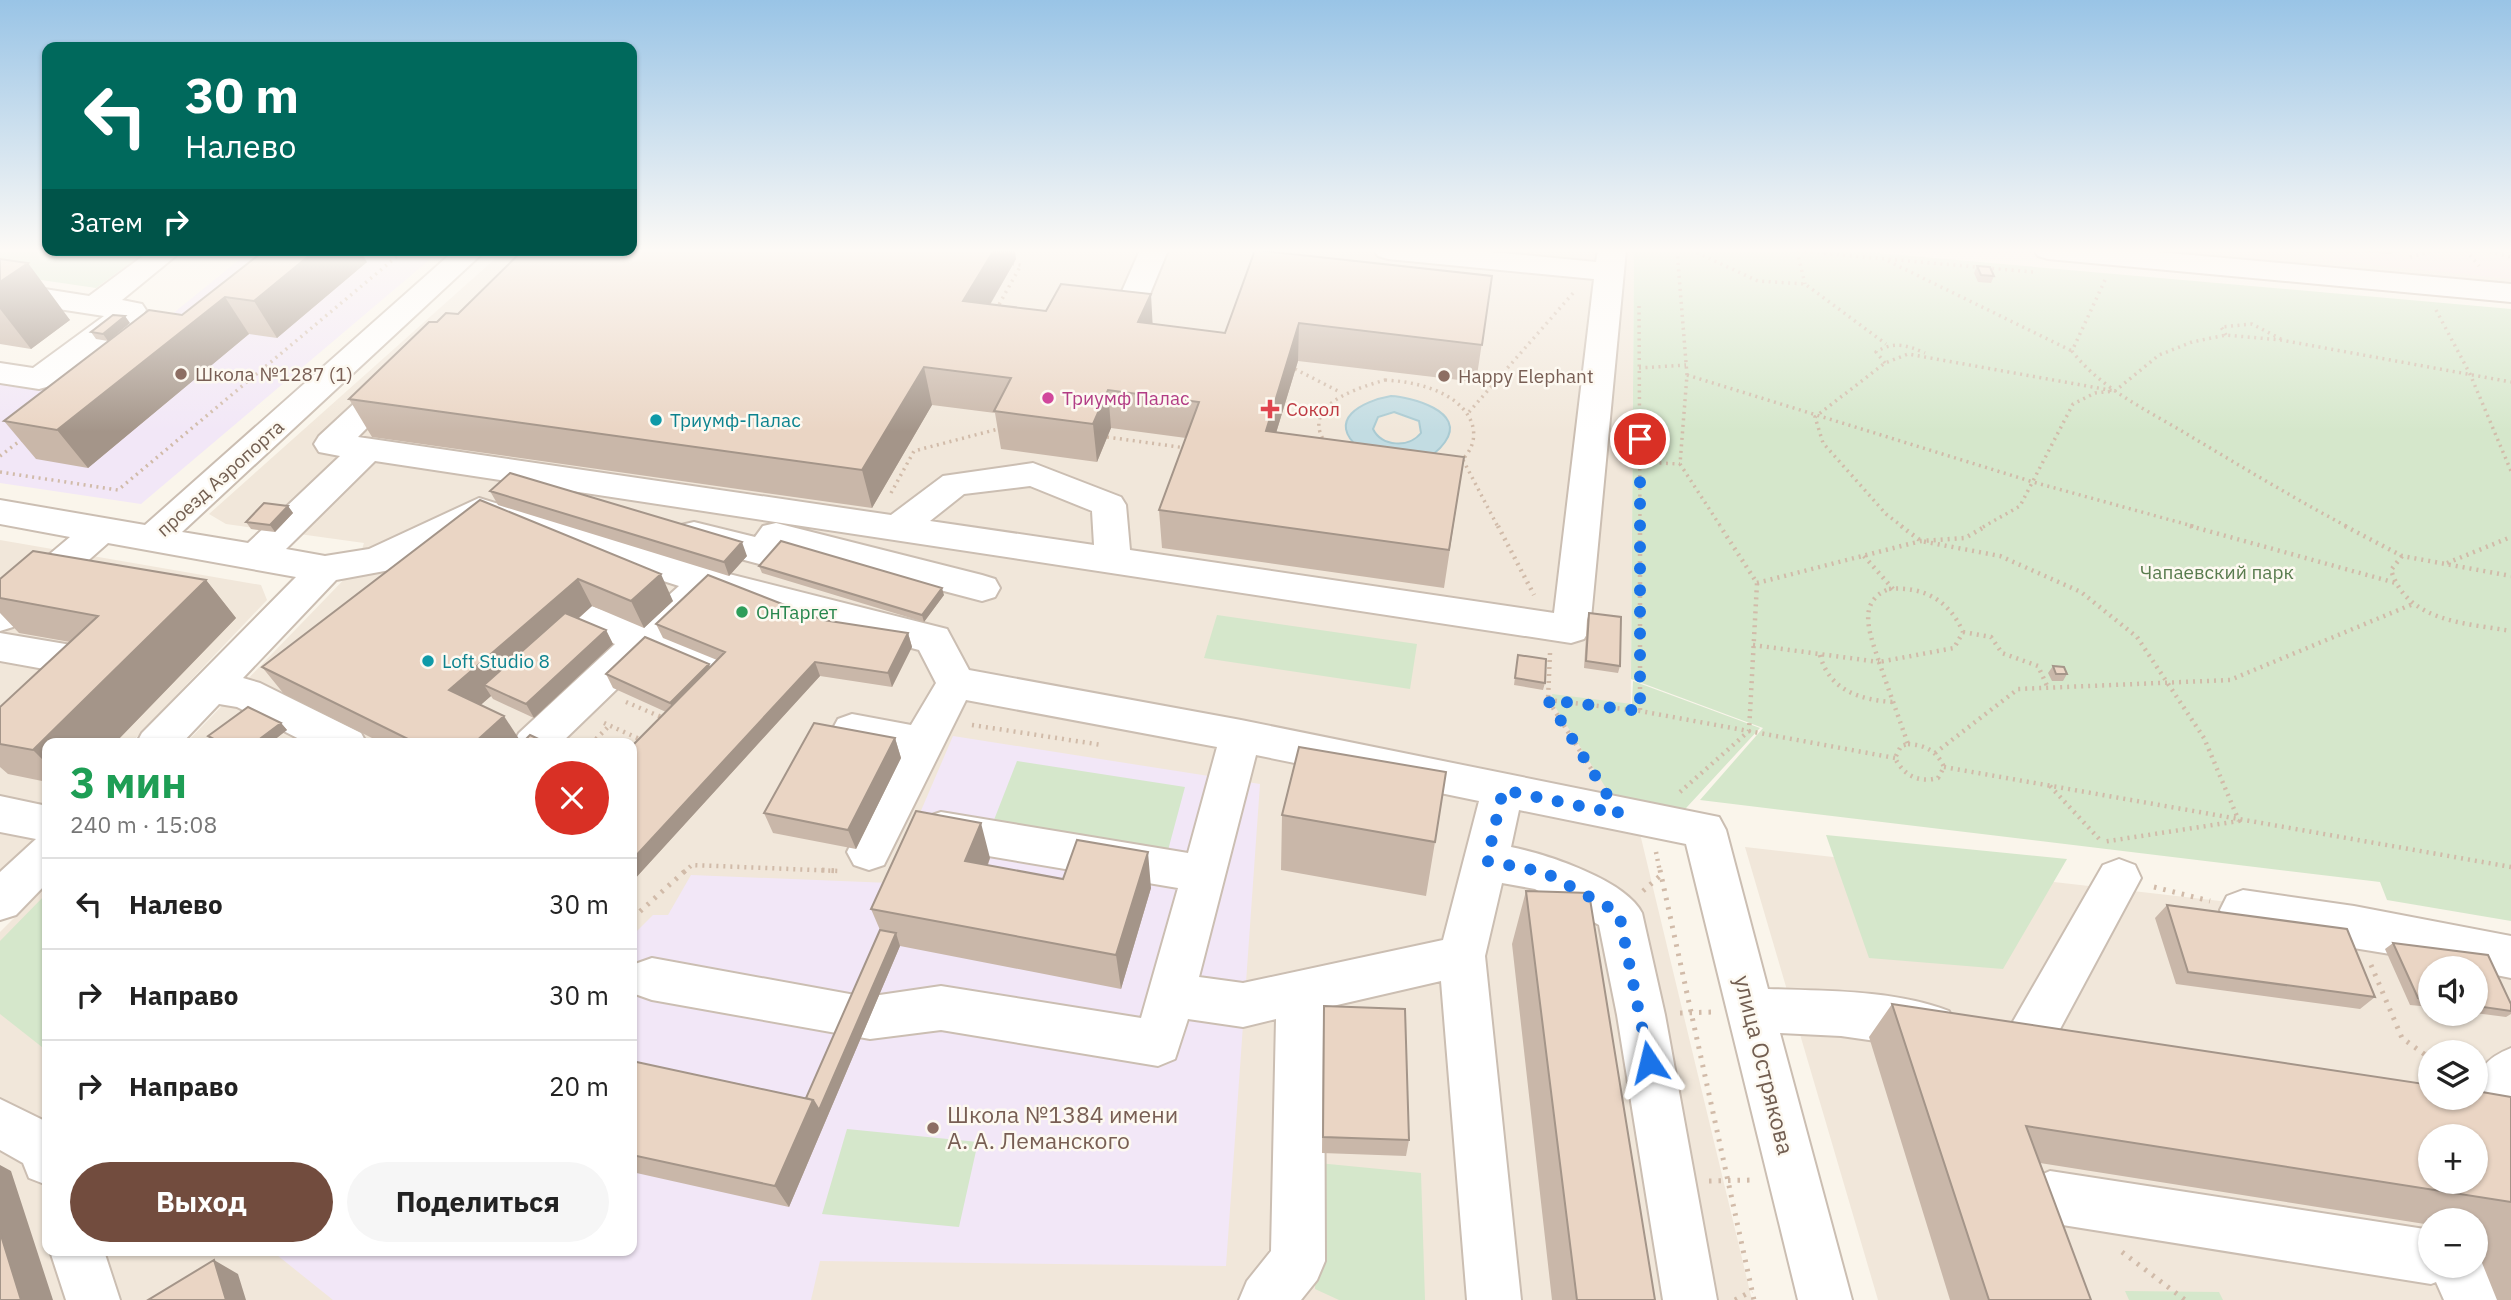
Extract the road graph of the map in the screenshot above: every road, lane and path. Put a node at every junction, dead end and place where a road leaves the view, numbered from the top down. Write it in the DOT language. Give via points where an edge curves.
graph roads {
  1 [pos="130,311"];
  2 [pos="332,311"];
  3 [pos="405,311"];
  4 [pos="996,311"];
  5 [pos="1128,311"];
  6 [pos="1563,311"];
  7 [pos="1602,311"];
  8 [pos="1639,311"];
  9 [pos="1682,311"];
  10 [pos="1841,311"];
  11 [pos="1990,311"];
  12 [pos="2091,311"];
  13 [pos="2435,311"];
  14 [pos="991,320"];
  15 [pos="1121,328"];
  16 [pos="2226,335"];
  17 [pos="2281,340"];
  18 [pos="1886,344"];
  19 [pos="2072,351"];
  20 [pos="1929,356"];
  21 [pos="419,361"];
  22 [pos="1885,363"];
  23 [pos="1686,365"];
  24 [pos="1640,368"];
  25 [pos="1295,369"];
  26 [pos="0,373"];
  27 [pos="2470,374"];
  28 [pos="1687,375"];
  29 [pos="2511,382"];
  30 [pos="2115,391"];
  31 [pos="1340,392"];
  32 [pos="1469,413"];
  33 [pos="1815,417"];
  34 [pos="1013,425"];
  35 [pos="33,431"];
  36 [pos="1107,437"];
  37 [pos="368,449"];
  38 [pos="1197,450"];
  39 [pos="0,456"];
  40 [pos="1463,460"];
  41 [pos="1640,462"];
  42 [pos="1680,464"];
  43 [pos="2511,471"];
  44 [pos="0,472"];
  45 [pos="2033,482"];
  46 [pos="513,484"];
  47 [pos="0,512"];
  48 [pos="893,514"];
  49 [pos="101,530"];
  50 [pos="2511,537"];
  51 [pos="152,539"];
  52 [pos="1921,541"];
  53 [pos="763,552"];
  54 [pos="257,556"];
  55 [pos="1864,556"];
  56 [pos="2402,556"];
  57 [pos="1113,559"];
  58 [pos="2445,564"];
  59 [pos="325,569"];
  60 [pos="2511,576"];
  61 [pos="1757,583"];
  62 [pos="2396,583"];
  63 [pos="721,585"];
  64 [pos="982,587"];
  65 [pos="1893,589"];
  66 [pos="2413,604"];
  67 [pos="589,619"];
  68 [pos="1551,626"];
  69 [pos="2511,631"];
  70 [pos="1962,632"];
  71 [pos="643,640"];
  72 [pos="1,641"];
  73 [pos="1753,645"];
  74 [pos="1820,655"];
  75 [pos="1880,662"];
  76 [pos="717,668"];
  77 [pos="2169,682"];
  78 [pos="956,683"];
  79 [pos="212,687"];
  80 [pos="2048,688"];
  81 [pos="73,691"];
  82 [pos="582,698"];
  83 [pos="1548,700"];
  84 [pos="1894,702"];
  85 [pos="1640,711"];
  86 [pos="609,726"];
  87 [pos="662,728"];
  88 [pos="852,730"];
  89 [pos="1749,731"];
  90 [pos="526,735"];
  91 [pos="654,735"];
  92 [pos="1241,736"];
  93 [pos="162,738"];
  94 [pos="335,738"];
  95 [pos="597,738"];
  96 [pos="636,738"];
  97 [pos="637,739"];
  98 [pos="647,743"];
  99 [pos="922,743"];
  100 [pos="1908,744"];
  101 [pos="639,751"];
  102 [pos="1935,753"];
  103 [pos="1895,758"];
  104 [pos="1944,767"];
  105 [pos="2048,784"];
  106 [pos="1503,790"];
  107 [pos="0,814"];
  108 [pos="1634,816"];
  109 [pos="2239,821"];
  110 [pos="42,823"];
  111 [pos="941,830"];
  112 [pos="869,852"];
  113 [pos="42,859"];
  114 [pos="1487,861"];
  115 [pos="2511,867"];
  116 [pos="1203,874"];
  117 [pos="2119,878"];
  118 [pos="0,901"];
  119 [pos="2244,910"];
  120 [pos="2354,926"];
  121 [pos="1462,956"];
  122 [pos="2511,957"];
  123 [pos="652,979"];
  124 [pos="1300,993"];
  125 [pos="1171,995"];
  126 [pos="1749,1010"];
  127 [pos="2418,1050"];
  128 [pos="0,1123"];
  129 [pos="42,1146"];
  130 [pos="2069,1248"];
  131 [pos="2418,1254"];
  132 [pos="79,1256"];
  133 [pos="2462,1278"];
  134 [pos="1752,1291"];
  135 [pos="93,1300"];
  136 [pos="1266,1300"];
  137 [pos="1494,1300"];
  138 [pos="1690,1300"];
  139 [pos="1735,1300"];
  140 [pos="1754,1300"];
  141 [pos="1825,1300"];
  142 [pos="2471,1300"];
  1 -- 26 [label="street" via="39,379"];
  2 -- 44 [label="path" via="118,490"];
  3 -- 51 [label="street, проезд Аэропорта"];
  4 -- 14 [label="path"];
  5 -- 15 [label="street"];
  6 -- 32 [label="path"];
  7 -- 68 [label="street" via="1571,629"];
  8 -- 24 [label="path"];
  9 -- 23 [label="path"];
  10 -- 18 [label="path"];
  11 -- 19 [label="path"];
  12 -- 19 [label="path"];
  13 -- 27 [label="path"];
  16 -- 17 [label="path"];
  16 -- 17 [label="path" via="2221,327 2238,321 2260,326"];
  16 -- 30 [label="path" via="2159,355"];
  17 -- 27 [label="path"];
  18 -- 20 [label="path" via="1907,343"];
  18 -- 22 [label="path" via="1875,352"];
  19 -- 30 [label="path"];
  20 -- 22 [label="path" via="1908,354"];
  20 -- 30 [label="path"];
  21 -- 37 [label="street" via="331,444"];
  22 -- 33 [label="path"];
  23 -- 24 [label="path"];
  23 -- 28 [label="path"];
  24 -- 41 [label="path"];
  25 -- 31 [label="path"];
  27 -- 29 [label="path"];
  27 -- 43 [label="path"];
  28 -- 33 [label="path"];
  28 -- 42 [label="path"];
  30 -- 45 [label="path" via="2095,393 2073,404"];
  30 -- 56 [label="path" via="2293,498"];
  31 -- 32 [label="path" via="1373,382 1411,381 1445,393"];
  31 -- 40 [label="path" via="1318,420 1329,453 1346,466 1369,475 1409,479 1445,471"];
  32 -- 40 [label="path" via="1474,445"];
  33 -- 45 [label="path"];
  33 -- 52 [label="path" via="1823,443 1886,514"];
  34 -- 48 [label="path" via="914,451"];
  35 -- 39 [label="path"];
  36 -- 38 [label="path"];
  37 -- 48 [label="street"];
  37 -- 54 [label="street"];
  40 -- 68 [label="path"];
  41 -- 42 [label="path"];
  41 -- 85 [label="path"];
  42 -- 61 [label="path"];
  45 -- 52 [label="path" via="2020,506 1965,538"];
  45 -- 62 [label="path"];
  46 -- 53 [label="street"];
  47 -- 49 [label="street"];
  48 -- 57 [label="street"];
  48 -- 57 [label="street" via="955,484 1033,474 1109,505"];
  49 -- 51 [label="street"];
  49 -- 72 [label="street"];
  50 -- 58 [label="path"];
  51 -- 54 [label="street, проезд Аэропорта"];
  52 -- 55 [label="path"];
  52 -- 77 [label="path" via="2000,556 2081,592 2137,637"];
  53 -- 63 [label="street"];
  53 -- 64 [label="street" via="776,535"];
  54 -- 59 [label="street, проезд Аэропорта"];
  55 -- 61 [label="path"];
  55 -- 65 [label="path"];
  56 -- 58 [label="path"];
  56 -- 62 [label="path" via="2391,570"];
  57 -- 68 [label="street"];
  58 -- 60 [label="path"];
  59 -- 63 [label="street, проезд Аэропорта" via="377,561 479,510"];
  59 -- 79 [label="street"];
  61 -- 73 [label="path"];
  62 -- 66 [label="path"];
  63 -- 71 [label="street"];
  63 -- 78 [label="street, проезд Аэропорта" via="933,639"];
  65 -- 70 [label="path" via="1916,589 1941,600 1956,616"];
  65 -- 75 [label="path" via="1873,595 1866,611"];
  66 -- 69 [label="path" via="2438,618"];
  66 -- 77 [label="path" via="2230,680"];
  67 -- 71 [label="street"];
  68 -- 83 [label="path"];
  70 -- 75 [label="path" via="1954,648"];
  70 -- 80 [label="path" via="1991,637 2002,653 2038,666"];
  71 -- 76 [label="street"];
  71 -- 82 [label="street"];
  72 -- 81 [label="street" via="101,665"];
  73 -- 74 [label="path"];
  73 -- 89 [label="path"];
  74 -- 75 [label="path"];
  74 -- 84 [label="path" via="1821,667 1841,691"];
  75 -- 84 [label="path"];
  77 -- 80 [label="path"];
  77 -- 109 [label="path" via="2204,738"];
  78 -- 92 [label="street"];
  78 -- 99 [label="street"];
  79 -- 93 [label="street"];
  79 -- 94 [label="street" via="246,694"];
  80 -- 102 [label="path" via="2018,689"];
  82 -- 86 [label="path"];
  82 -- 87 [label="path" via="669,720"];
  82 -- 90 [label="street"];
  83 -- 85 [label="path"];
  83 -- 108 [label="path"];
  84 -- 100 [label="path"];
  85 -- 89 [label="path"];
  86 -- 95 [label="path"];
  86 -- 96 [label="path"];
  88 -- 99 [label="street"];
  89 -- 103 [label="path"];
  89 -- 108 [label="path"];
  91 -- 98 [label="path"];
  92 -- 106 [label="street"];
  92 -- 116 [label="street"];
  97 -- 98 [label="path"];
  98 -- 101 [label="path"];
  99 -- 112 [label="street"];
  100 -- 102 [label="path"];
  100 -- 103 [label="path" via="1901,746"];
  102 -- 104 [label="path"];
  103 -- 104 [label="path" via="1903,772 1922,781 1938,778"];
  104 -- 105 [label="path"];
  105 -- 109 [label="path"];
  105 -- 109 [label="path" via="2102,842"];
  106 -- 108 [label="street"];
  106 -- 114 [label="street"];
  107 -- 110 [label="street"];
  108 -- 126 [label="street, улица Острякова" via="1704,830"];
  108 -- 134 [label="path"];
  109 -- 115 [label="path"];
  111 -- 116 [label="street"];
  113 -- 118 [label="street"];
  114 -- 121 [label="street"];
  114 -- 138 [label="street" via="1544,872 1619,913"];
  116 -- 125 [label="street"];
  117 -- 119 [label="path"];
  117 -- 126 [label="street" via="2018,1045 1841,1014"];
  119 -- 120 [label="street"];
  120 -- 122 [label="street"];
  120 -- 127 [label="path" via="2402,1038"];
  121 -- 124 [label="street"];
  121 -- 137 [label="street"];
  123 -- 125 [label="street" via="862,1016 941,1008 1158,1044"];
  124 -- 125 [label="street" via="1243,1005"];
  124 -- 136 [label="street" via="1298,1261"];
  126 -- 141 [label="street, улица Острякова"];
  128 -- 129 [label="street"];
  130 -- 131 [label="street" via="2044,1179"];
  132 -- 135 [label="street"];
  133 -- 142 [label="street"];
  134 -- 139 [label="path"];
  134 -- 140 [label="path"];
}
